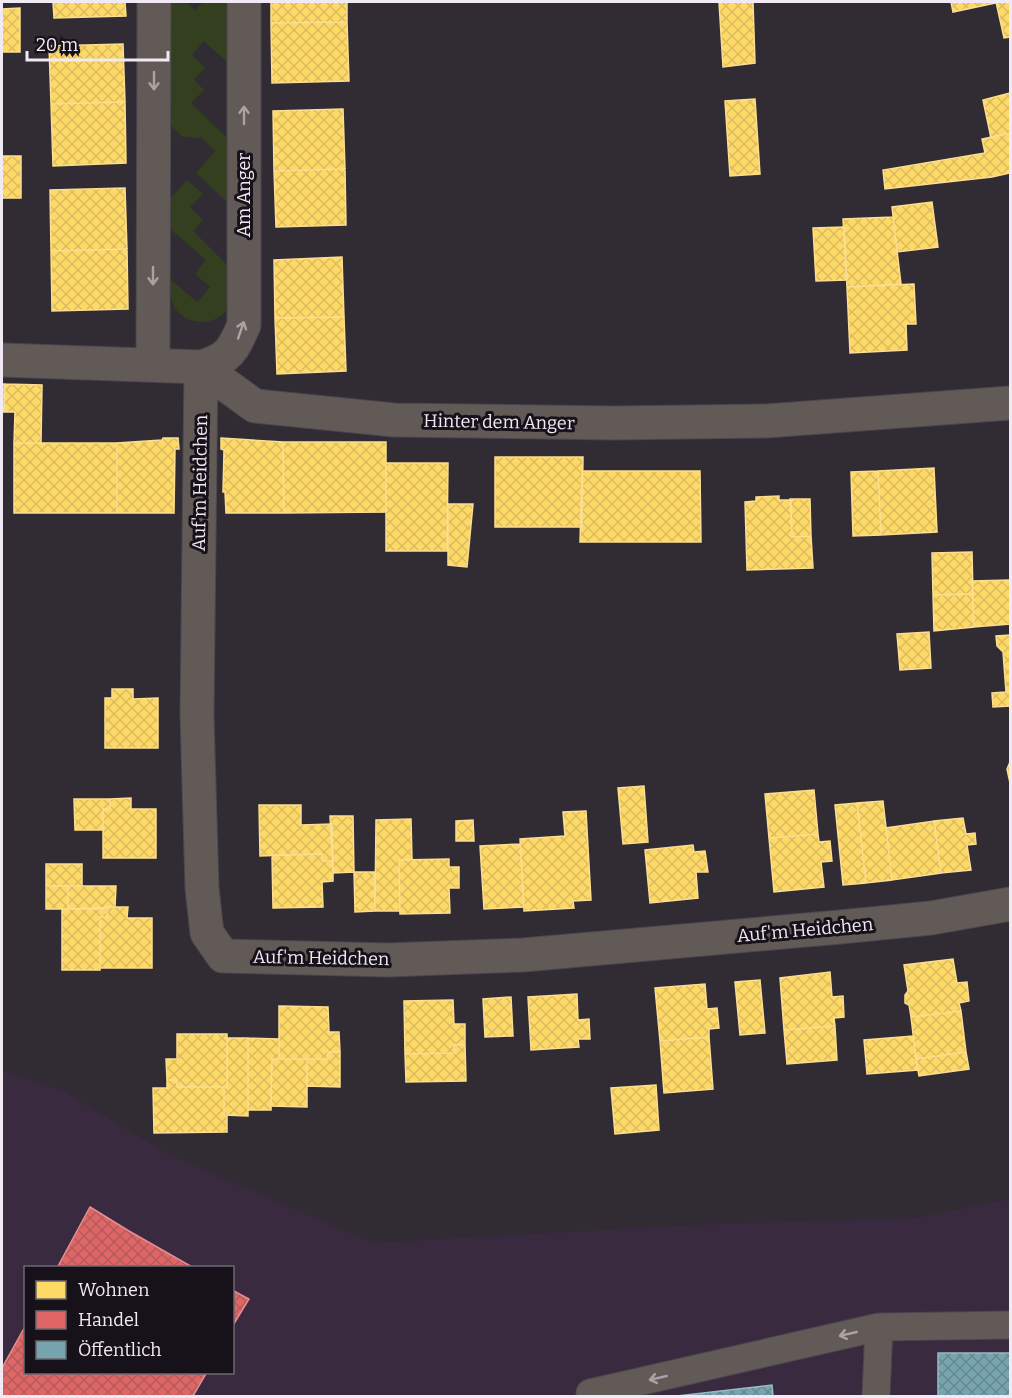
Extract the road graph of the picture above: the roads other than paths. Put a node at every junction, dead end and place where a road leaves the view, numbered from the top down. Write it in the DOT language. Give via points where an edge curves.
graph roads {
  1 [pos="154,2"];
  2 [pos="244,2"];
  3 [pos="2,360"];
  4 [pos="153,364"];
  5 [pos="201,366"];
  6 [pos="1011,403"];
  7 [pos="1011,904"];
  8 [pos="1011,1324"];
  9 [pos="879,1327"];
  10 [pos="591,1396"];
  11 [pos="876,1396"];
  1 -- 4 [label="street, one-way"];
  5 -- 2 [label="street, Am Anger, one-way" via="217,362 232,350 244,325"];
  3 -- 4 [label="street"];
  4 -- 5 [label="street"];
  5 -- 6 [label="street, Hinter dem Anger" via="255,406 394,420 766,422"];
  5 -- 7 [label="street, Auf'm Heidchen" via="197,716 201,876 207,933 223,956 388,960 523,955 931,918"];
  8 -- 9 [label="lane"];
  9 -- 10 [label="lane, one-way" via="590,1393"];
  9 -- 11 [label="lane"];
}
